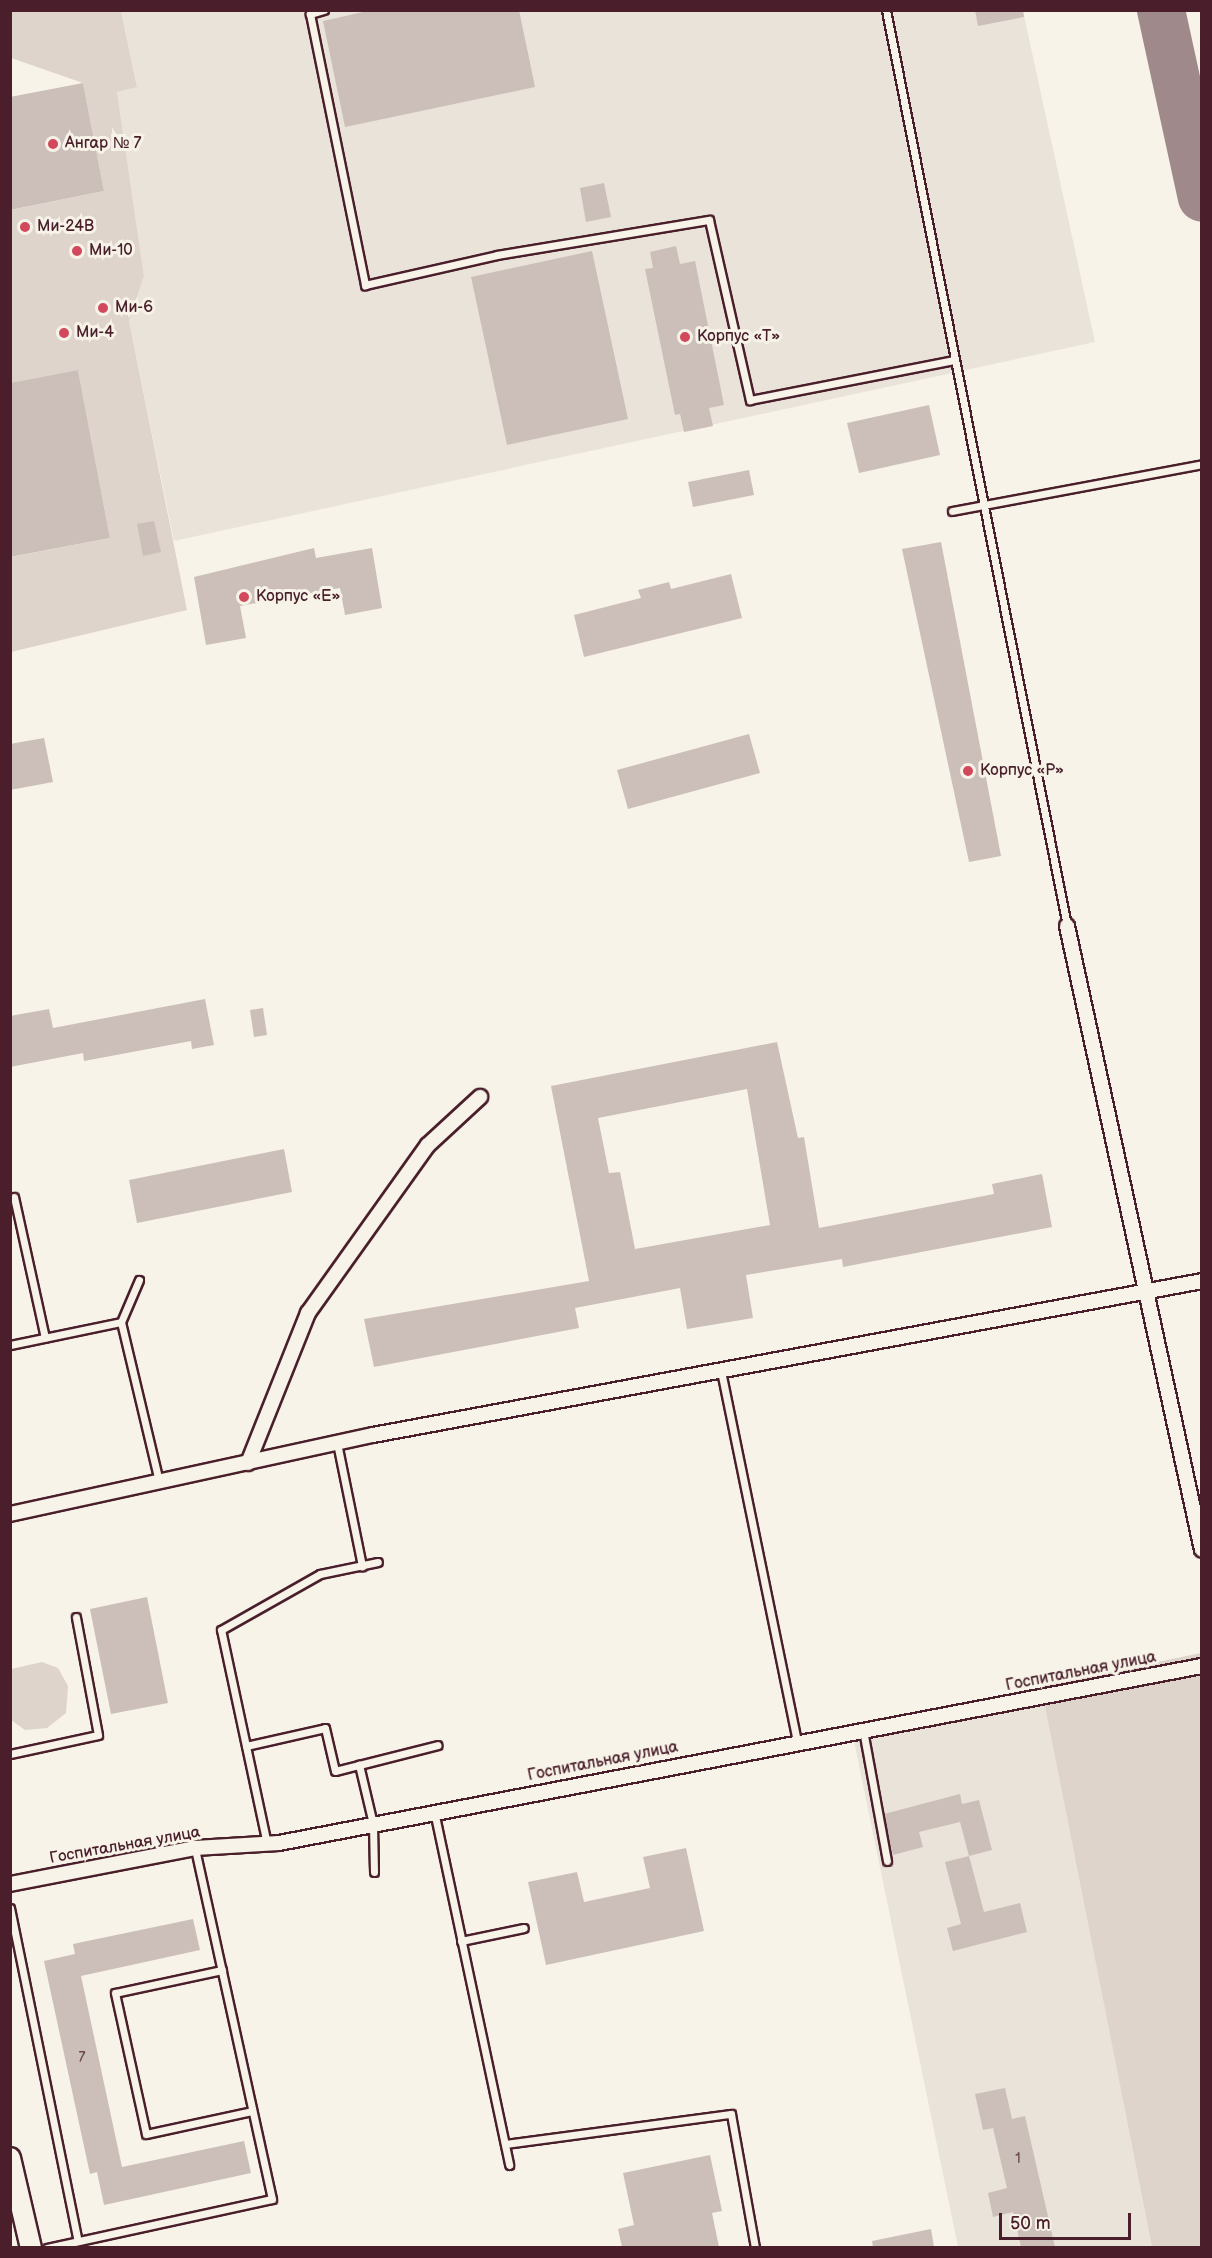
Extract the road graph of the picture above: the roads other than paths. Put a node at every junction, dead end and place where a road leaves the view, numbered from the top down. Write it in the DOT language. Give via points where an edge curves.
graph roads {
  1 [pos="324,10"];
  2 [pos="886,10"];
  3 [pos="953,360"];
  4 [pos="1202,464"];
  5 [pos="983,506"];
  6 [pos="952,511"];
  7 [pos="1067,926"];
  8 [pos="480,1097"];
  9 [pos="14,1197"];
  10 [pos="139,1280"];
  11 [pos="1202,1281"];
  12 [pos="1146,1292"];
  13 [pos="121,1322"];
  14 [pos="45,1338"];
  15 [pos="10,1345"];
  16 [pos="721,1371"];
  17 [pos="337,1443"];
  18 [pos="248,1463"];
  19 [pos="159,1483"];
  20 [pos="10,1514"];
  21 [pos="1202,1550"];
  22 [pos="378,1562"];
  23 [pos="362,1566"];
  24 [pos="76,1617"];
  25 [pos="1202,1666"];
  26 [pos="862,1730"];
  27 [pos="797,1742"];
  28 [pos="438,1745"];
  29 [pos="246,1746"];
  30 [pos="10,1754"];
  31 [pos="359,1765"];
  32 [pos="434,1811"];
  33 [pos="373,1824"];
  34 [pos="267,1844"];
  35 [pos="195,1848"];
  36 [pos="887,1861"];
  37 [pos="374,1872"];
  38 [pos="10,1884"];
  39 [pos="10,1908"];
  40 [pos="524,1928"];
  41 [pos="461,1941"];
  42 [pos="222,1970"];
  43 [pos="252,2111"];
  44 [pos="505,2144"];
  45 [pos="10,2158"];
  46 [pos="509,2165"];
  47 [pos="78,2241"];
  48 [pos="31,2247"];
  49 [pos="47,2247"];
  50 [pos="755,2247"];
  1 -- 3 [label="lane" via="310,14 365,285 497,255 710,220 750,400"];
  2 -- 3 [label="lane"];
  3 -- 5 [label="lane"];
  4 -- 5 [label="lane"];
  5 -- 6 [label="lane"];
  5 -- 7 [label="lane"];
  7 -- 12 [label="street"];
  8 -- 18 [label="street" via="428,1145 308,1313"];
  9 -- 14 [label="lane"];
  10 -- 13 [label="lane"];
  11 -- 12 [label="street"];
  12 -- 16 [label="street"];
  12 -- 21 [label="street"];
  13 -- 14 [label="lane"];
  13 -- 19 [label="lane"];
  14 -- 15 [label="lane"];
  16 -- 17 [label="street"];
  16 -- 27 [label="lane"];
  17 -- 18 [label="street"];
  17 -- 23 [label="lane"];
  18 -- 19 [label="street"];
  19 -- 20 [label="street"];
  22 -- 23 [label="lane"];
  23 -- 29 [label="lane" via="320,1574 222,1630"];
  24 -- 30 [label="lane" via="98,1735"];
  25 -- 26 [label="street, Госпитальная улица"];
  26 -- 27 [label="street, Госпитальная улица"];
  26 -- 36 [label="lane"];
  27 -- 32 [label="street, Госпитальная улица"];
  28 -- 31 [label="lane"];
  29 -- 31 [label="lane" via="325,1728 335,1771"];
  29 -- 34 [label="lane"];
  31 -- 33 [label="lane"];
  32 -- 33 [label="street, Госпитальная улица"];
  32 -- 41 [label="lane"];
  33 -- 34 [label="street, Госпитальная улица"];
  33 -- 37 [label="lane"];
  34 -- 35 [label="street, Госпитальная улица"];
  35 -- 38 [label="street, Госпитальная улица"];
  35 -- 42 [label="lane"];
  39 -- 47 [label="lane"];
  40 -- 41 [label="lane"];
  41 -- 44 [label="lane"];
  42 -- 43 [label="lane"];
  42 -- 43 [label="lane" via="115,1993 146,2134"];
  43 -- 47 [label="lane" via="272,2199"];
  44 -- 46 [label="lane"];
  44 -- 50 [label="lane" via="731,2114"];
  45 -- 48 [label="street"];
  47 -- 49 [label="lane"];
}
